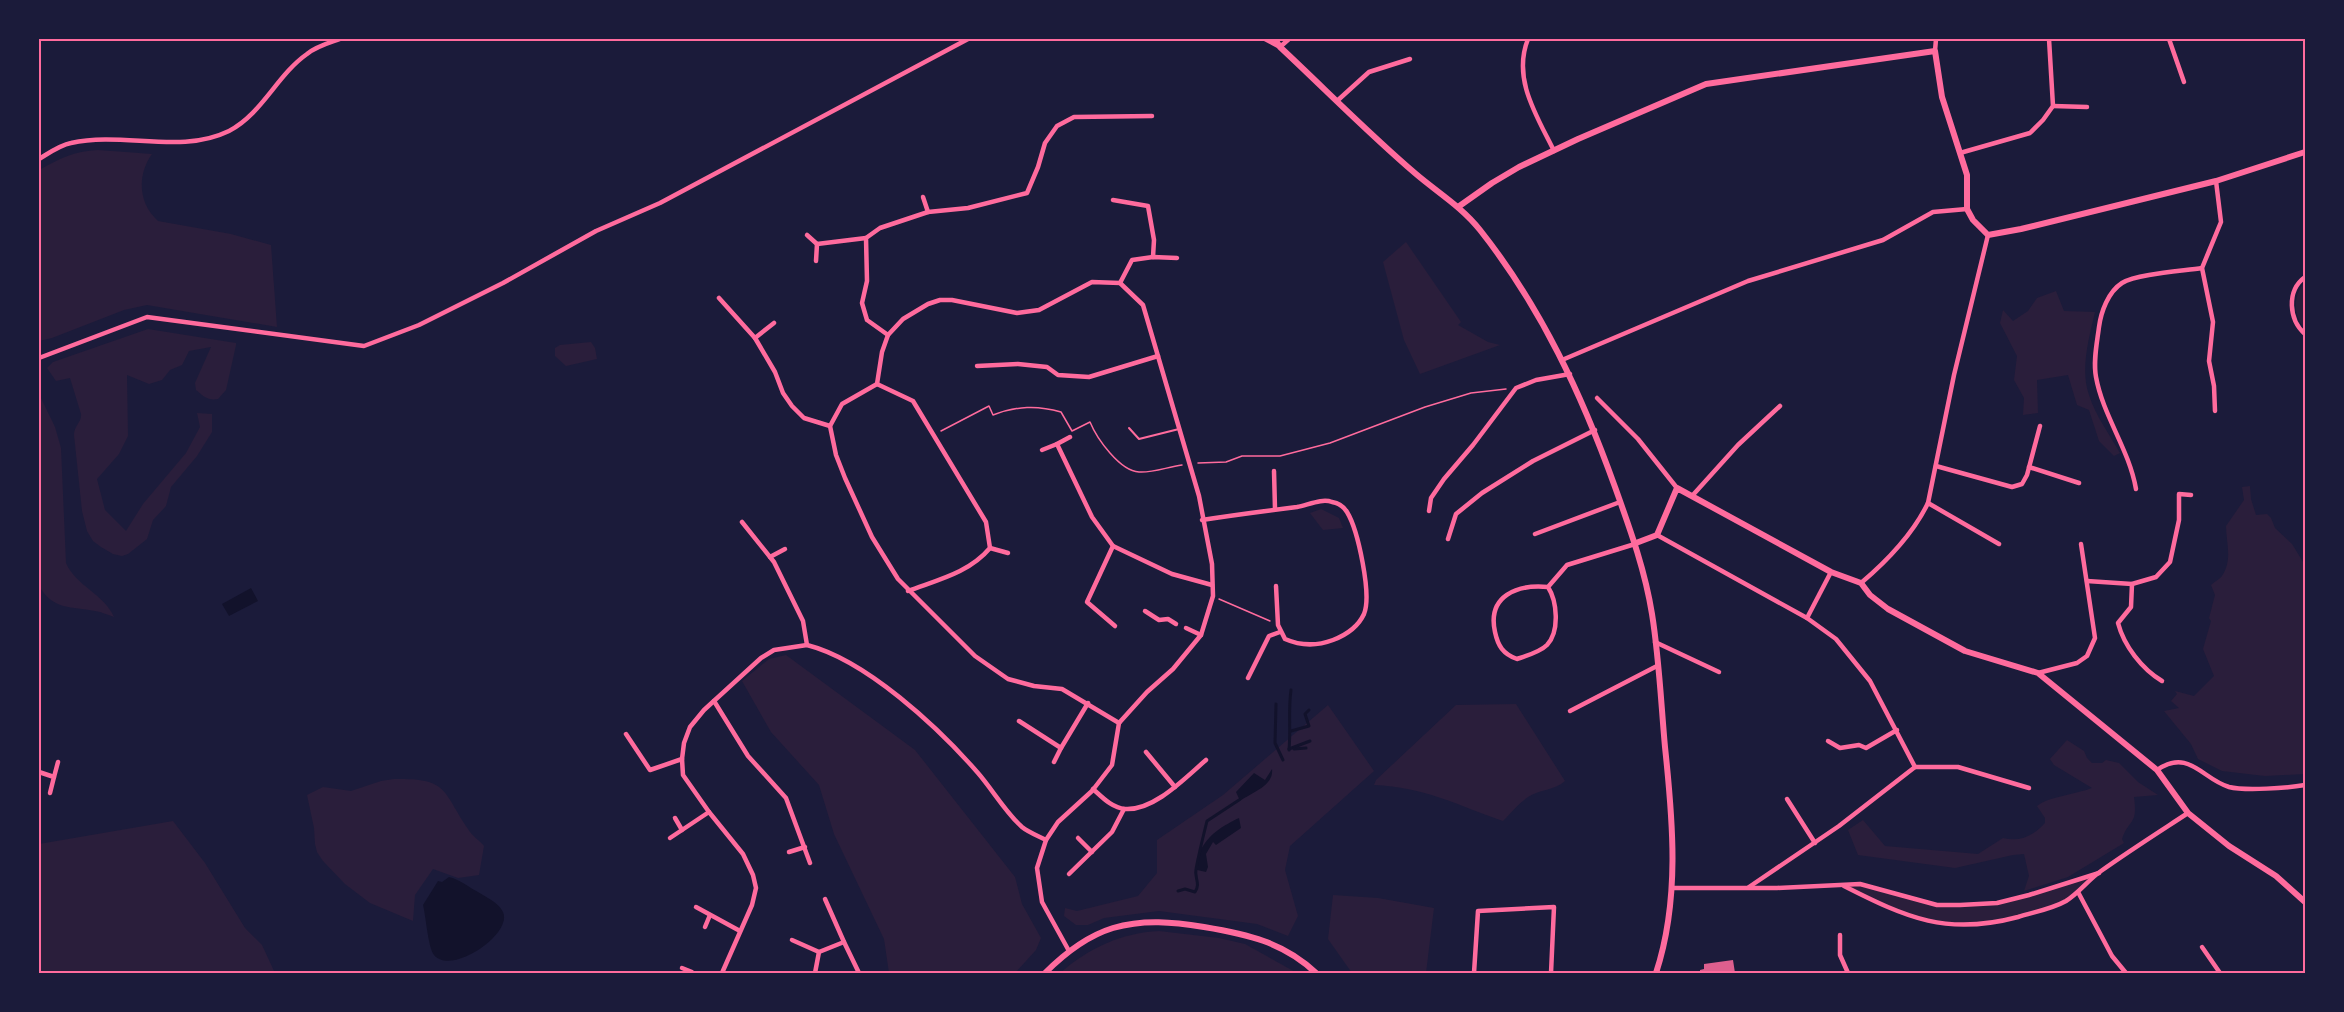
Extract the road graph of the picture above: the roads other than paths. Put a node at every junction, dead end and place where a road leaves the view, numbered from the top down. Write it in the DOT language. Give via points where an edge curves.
graph roads {
  1 [pos="340,39"];
  2 [pos="968,39"];
  3 [pos="1265,39"];
  4 [pos="1275,39"];
  5 [pos="1289,39"];
  6 [pos="1528,39"];
  7 [pos="1936,39"];
  8 [pos="2049,39"];
  9 [pos="2169,39"];
  10 [pos="1280,46"];
  11 [pos="1935,51"];
  12 [pos="1410,58"];
  13 [pos="2184,82"];
  14 [pos="1337,101"];
  15 [pos="2053,106"];
  16 [pos="2087,107"];
  17 [pos="1152,116"];
  18 [pos="1554,152"];
  19 [pos="2305,152"];
  20 [pos="1960,153"];
  21 [pos="39,159"];
  22 [pos="2216,181"];
  23 [pos="923,197"];
  24 [pos="1113,200"];
  25 [pos="1458,207"];
  26 [pos="1967,209"];
  27 [pos="928,212"];
  28 [pos="1985,233"];
  29 [pos="807,235"];
  30 [pos="866,238"];
  31 [pos="817,244"];
  32 [pos="1153,256"];
  33 [pos="1177,258"];
  34 [pos="816,261"];
  35 [pos="2202,268"];
  36 [pos="2305,277"];
  37 [pos="1120,283"];
  38 [pos="719,298"];
  39 [pos="774,323"];
  40 [pos="888,334"];
  41 [pos="2305,334"];
  42 [pos="755,338"];
  43 [pos="1158,356"];
  44 [pos="39,358"];
  45 [pos="1562,360"];
  46 [pos="977,366"];
  47 [pos="1570,374"];
  48 [pos="877,384"];
  49 [pos="1597,398"];
  50 [pos="1780,406"];
  51 [pos="2215,411"];
  52 [pos="830,426"];
  53 [pos="2040,426"];
  54 [pos="1129,428"];
  55 [pos="1179,429"];
  56 [pos="1595,430"];
  57 [pos="1070,438"];
  58 [pos="1057,444"];
  59 [pos="1042,450"];
  60 [pos="1936,466"];
  61 [pos="2029,467"];
  62 [pos="1274,471"];
  63 [pos="2079,483"];
  64 [pos="1677,488"];
  65 [pos="2136,489"];
  66 [pos="2191,495"];
  67 [pos="1692,496"];
  68 [pos="1620,502"];
  69 [pos="1928,503"];
  70 [pos="1275,509"];
  71 [pos="1429,511"];
  72 [pos="1202,519"];
  73 [pos="742,522"];
  74 [pos="1534,534"];
  75 [pos="1657,536"];
  76 [pos="1448,539"];
  77 [pos="1636,543"];
  78 [pos="1999,544"];
  79 [pos="2081,544"];
  80 [pos="1113,546"];
  81 [pos="990,548"];
  82 [pos="785,549"];
  83 [pos="1008,553"];
  84 [pos="770,557"];
  85 [pos="1831,572"];
  86 [pos="2087,581"];
  87 [pos="1861,583"];
  88 [pos="2132,584"];
  89 [pos="1212,585"];
  90 [pos="1276,586"];
  91 [pos="1548,587"];
  92 [pos="908,591"];
  93 [pos="1145,611"];
  94 [pos="1807,618"];
  95 [pos="1176,624"];
  96 [pos="1115,626"];
  97 [pos="1186,628"];
  98 [pos="1280,632"];
  99 [pos="1201,635"];
  100 [pos="1655,642"];
  101 [pos="807,645"];
  102 [pos="1657,666"];
  103 [pos="1719,672"];
  104 [pos="2038,673"];
  105 [pos="1248,678"];
  106 [pos="2162,681"];
  107 [pos="714,701"];
  108 [pos="1088,703"];
  109 [pos="1570,711"];
  110 [pos="1019,721"];
  111 [pos="1119,723"];
  112 [pos="1897,730"];
  113 [pos="626,734"];
  114 [pos="1828,741"];
  115 [pos="1061,748"];
  116 [pos="1146,752"];
  117 [pos="682,759"];
  118 [pos="1206,760"];
  119 [pos="58,762"];
  120 [pos="1054,762"];
  121 [pos="1915,767"];
  122 [pos="2157,770"];
  123 [pos="39,772"];
  124 [pos="54,777"];
  125 [pos="2305,785"];
  126 [pos="1175,787"];
  127 [pos="2029,788"];
  128 [pos="1093,789"];
  129 [pos="50,793"];
  130 [pos="1787,799"];
  131 [pos="1124,809"];
  132 [pos="710,813"];
  133 [pos="2188,813"];
  134 [pos="675,818"];
  135 [pos="682,830"];
  136 [pos="670,838"];
  137 [pos="1078,838"];
  138 [pos="1046,840"];
  139 [pos="1815,843"];
  140 [pos="805,847"];
  141 [pos="789,852"];
  142 [pos="1092,852"];
  143 [pos="810,863"];
  144 [pos="2098,873"];
  145 [pos="1069,874"];
  146 [pos="1842,885"];
  147 [pos="1749,887"];
  148 [pos="1673,888"];
  149 [pos="2078,892"];
  150 [pos="825,899"];
  151 [pos="2305,902"];
  152 [pos="696,907"];
  153 [pos="710,915"];
  154 [pos="705,927"];
  155 [pos="740,931"];
  156 [pos="1840,935"];
  157 [pos="792,940"];
  158 [pos="844,942"];
  159 [pos="2202,947"];
  160 [pos="1069,951"];
  161 [pos="819,952"];
  162 [pos="682,968"];
  163 [pos="693,973"];
  164 [pos="722,973"];
  165 [pos="816,973"];
  166 [pos="859,973"];
  167 [pos="1045,973"];
  168 [pos="1316,973"];
  169 [pos="1474,973"];
  170 [pos="1551,973"];
  171 [pos="1656,973"];
  172 [pos="1848,973"];
  173 [pos="2126,973"];
  174 [pos="2220,973"];
  1 -- 21 [label="street" via="307,53 247,119 205,140 167,143 99,139 69,143"];
  2 -- 44 [label="street" via="503,283 419,325 364,346 147,317"];
  3 -- 10 [label="street"];
  4 -- 10 [label="street"];
  5 -- 10 [label="street"];
  6 -- 18 [label="street" via="1521,69 1524,86"];
  7 -- 11 [label="street"];
  8 -- 15 [label="street"];
  9 -- 13 [label="street"];
  10 -- 14 [label="street"];
  11 -- 18 [label="street" via="1706,84"];
  11 -- 20 [label="street" via="1942,97"];
  12 -- 14 [label="street" via="1369,72"];
  14 -- 25 [label="street"];
  15 -- 16 [label="street"];
  15 -- 20 [label="street" via="2030,133"];
  17 -- 27 [label="street" via="1074,117 1057,126 1045,143 1027,193 968,208"];
  18 -- 25 [label="street" via="1510,172"];
  19 -- 22 [label="street"];
  20 -- 26 [label="street" via="1966,175"];
  22 -- 28 [label="street" via="2021,229"];
  22 -- 35 [label="street" via="2222,222"];
  23 -- 27 [label="street"];
  24 -- 32 [label="street" via="1148,206"];
  25 -- 45 [label="street" via="1479,229 1534,308"];
  26 -- 28 [label="street"];
  26 -- 45 [label="street" via="1933,212 1883,240 1748,280"];
  27 -- 30 [label="street" via="880,228"];
  28 -- 60 [label="street"];
  29 -- 31 [label="street"];
  30 -- 31 [label="street"];
  30 -- 40 [label="street" via="867,280 862,303 867,320"];
  31 -- 34 [label="street"];
  32 -- 33 [label="street"];
  32 -- 37 [label="street" via="1132,260"];
  35 -- 51 [label="street" via="2212,322 2209,361"];
  35 -- 65 [label="street" via="2121,284 2111,294 2101,316 2096,377 2133,470"];
  36 -- 41 [label="street" via="2293,292 2292,306 2295,321"];
  37 -- 40 [label="street" via="1092,282 1039,310 1017,313 940,300 903,319"];
  37 -- 43 [label="street" via="1143,305"];
  38 -- 42 [label="street"];
  39 -- 42 [label="street"];
  40 -- 48 [label="street"];
  42 -- 52 [label="street" via="792,406 804,418"];
  43 -- 46 [label="street" via="1089,377 1058,375 1047,367 1018,364"];
  43 -- 55 [label="street"];
  45 -- 47 [label="street"];
  47 -- 56 [label="street"];
  47 -- 71 [label="street" via="1516,388 1444,479 1431,498"];
  48 -- 52 [label="street" via="842,404"];
  48 -- 81 [label="street" via="913,401 987,522"];
  49 -- 64 [label="street" via="1638,439"];
  50 -- 67 [label="street"];
  52 -- 92 [label="street" via="844,478 872,537"];
  53 -- 61 [label="street"];
  54 -- 55 [label="lane" via="1139,440"];
  55 -- 72 [label="street"];
  56 -- 68 [label="street"];
  56 -- 76 [label="street" via="1533,461 1482,493 1456,514"];
  57 -- 58 [label="street"];
  58 -- 59 [label="street"];
  58 -- 80 [label="street" via="1092,517"];
  60 -- 61 [label="street" via="2012,487 2022,484"];
  60 -- 69 [label="street"];
  61 -- 63 [label="street"];
  62 -- 70 [label="street"];
  64 -- 67 [label="street"];
  64 -- 75 [label="street"];
  66 -- 88 [label="street" via="2179,494 2170,561 2156,578"];
  67 -- 85 [label="street"];
  68 -- 74 [label="street"];
  68 -- 77 [label="street"];
  69 -- 78 [label="street"];
  69 -- 87 [label="street" via="1921,518 1891,554"];
  70 -- 72 [label="street"];
  70 -- 98 [label="street" via="1329,500 1339,504 1347,513 1362,559 1367,597 1364,614 1344,636 1310,645 1285,639"];
  72 -- 89 [label="street" via="1212,564"];
  73 -- 84 [label="street"];
  75 -- 77 [label="street"];
  75 -- 94 [label="street"];
  77 -- 91 [label="street" via="1567,565"];
  77 -- 100 [label="street"];
  79 -- 86 [label="street"];
  80 -- 89 [label="street" via="1172,573"];
  80 -- 96 [label="street" via="1087,602"];
  81 -- 83 [label="street"];
  81 -- 92 [label="street" via="971,567"];
  82 -- 84 [label="street"];
  84 -- 101 [label="street" via="803,621"];
  85 -- 87 [label="street"];
  85 -- 94 [label="street"];
  86 -- 88 [label="street"];
  86 -- 104 [label="street" via="2095,638 2092,648 2077,663"];
  87 -- 104 [label="street" via="1888,609 1965,651"];
  88 -- 106 [label="street" via="2131,608 2118,623 2121,634 2136,657"];
  89 -- 99 [label="street" via="1213,596"];
  90 -- 98 [label="street"];
  91 -- 91 [label="street" via="1556,616 1554,632 1539,649 1517,659 1510,657 1498,646 1493,621 1495,608 1501,598 1514,591 1532,585"];
  92 -- 108 [label="street" via="975,656 1008,679 1062,689"];
  93 -- 95 [label="street"];
  94 -- 112 [label="street" via="1836,639 1870,681"];
  97 -- 99 [label="street"];
  98 -- 105 [label="street" via="1269,636"];
  99 -- 111 [label="street"];
  100 -- 102 [label="street"];
  100 -- 103 [label="street"];
  101 -- 107 [label="street" via="774,650"];
  101 -- 138 [label="street" via="857,666 914,710 978,773 1022,826"];
  102 -- 109 [label="street"];
  102 -- 148 [label="street" via="1670,795"];
  104 -- 122 [label="street"];
  107 -- 117 [label="street" via="690,726"];
  107 -- 140 [label="street" via="748,756 786,798"];
  108 -- 111 [label="street"];
  108 -- 115 [label="street"];
  110 -- 115 [label="street"];
  111 -- 128 [label="street" via="1112,765"];
  112 -- 114 [label="street" via="1866,748 1840,748"];
  112 -- 121 [label="street"];
  113 -- 117 [label="street" via="650,770"];
  115 -- 120 [label="street"];
  116 -- 126 [label="street"];
  117 -- 132 [label="street" via="683,776"];
  118 -- 126 [label="street"];
  119 -- 124 [label="street"];
  121 -- 127 [label="street" via="1958,766"];
  121 -- 139 [label="street"];
  122 -- 125 [label="street" via="2166,764 2184,762 2229,787"];
  122 -- 133 [label="street"];
  123 -- 124 [label="street"];
  124 -- 129 [label="street"];
  126 -- 131 [label="street" via="1152,802"];
  128 -- 131 [label="street" via="1106,802"];
  128 -- 138 [label="street" via="1058,822"];
  130 -- 139 [label="street"];
  131 -- 142 [label="street" via="1112,832"];
  132 -- 135 [label="street"];
  132 -- 155 [label="street" via="743,854 753,875 756,888"];
  133 -- 144 [label="street"];
  133 -- 151 [label="street" via="2276,876"];
  134 -- 135 [label="street"];
  135 -- 136 [label="street"];
  137 -- 142 [label="street"];
  138 -- 160 [label="street" via="1037,868 1042,902"];
  139 -- 147 [label="street"];
  140 -- 141 [label="street"];
  140 -- 143 [label="street"];
  142 -- 145 [label="street"];
  144 -- 146 [label="street" via="2029,896 1978,904 1937,905 1865,884"];
  144 -- 149 [label="street"];
  146 -- 147 [label="street"];
  146 -- 149 [label="street" via="1894,911 1953,926 2015,918 2064,902"];
  147 -- 148 [label="street"];
  148 -- 171 [label="street"];
  149 -- 173 [label="street" via="2112,956"];
  150 -- 158 [label="street"];
  152 -- 153 [label="street"];
  153 -- 154 [label="street"];
  153 -- 155 [label="street"];
  155 -- 164 [label="street"];
  156 -- 172 [label="street" via="1840,955"];
  157 -- 161 [label="street"];
  158 -- 161 [label="street"];
  158 -- 166 [label="street"];
  159 -- 174 [label="street"];
  160 -- 167 [label="street"];
  160 -- 168 [label="street" via="1112,928 1164,922 1260,938 1296,956"];
  161 -- 165 [label="street"];
  162 -- 163 [label="street"];
  169 -- 170 [label="street" via="1478,911 1554,907"];
}
